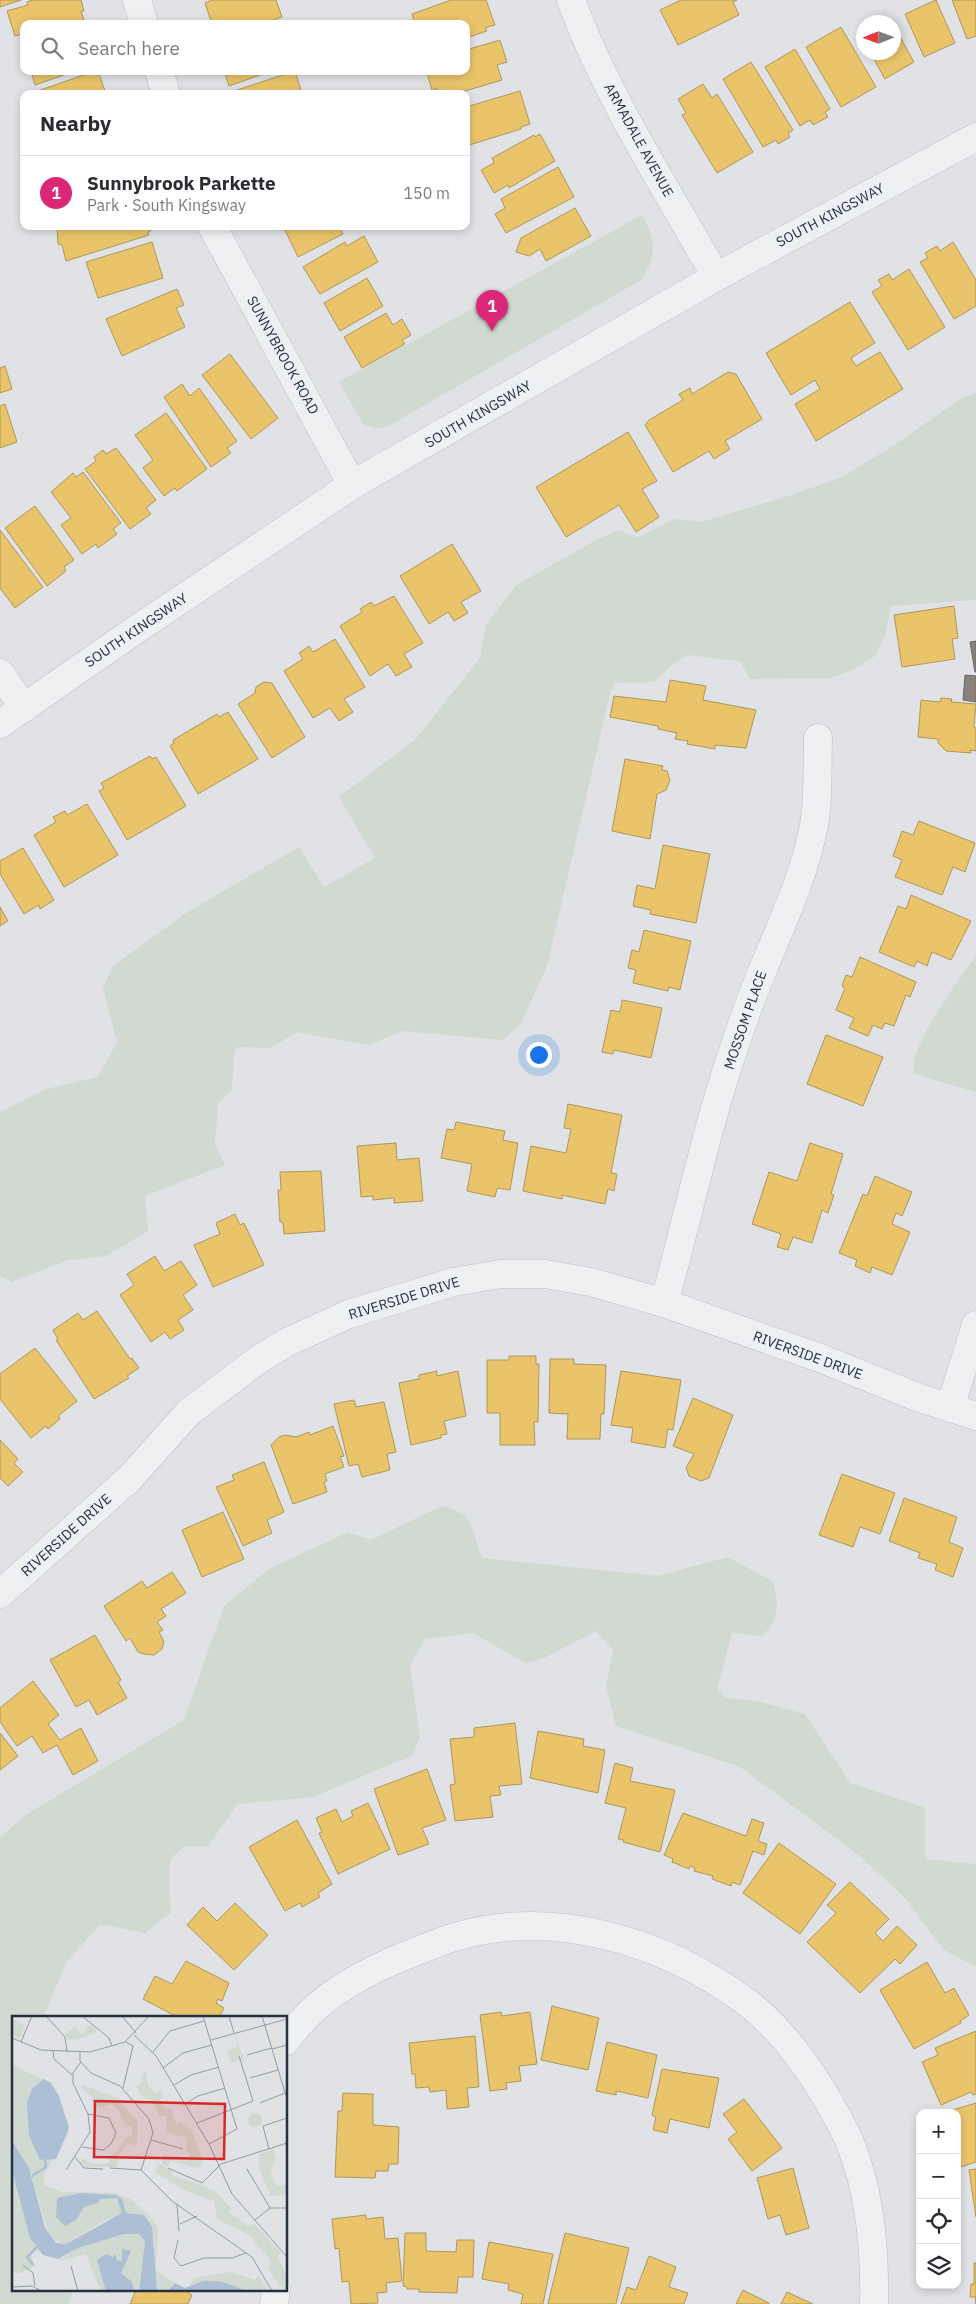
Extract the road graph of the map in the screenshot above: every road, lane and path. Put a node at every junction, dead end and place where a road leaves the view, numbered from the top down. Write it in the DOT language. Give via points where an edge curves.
graph roads {
  1 [pos="137,0"];
  2 [pos="571,0"];
  3 [pos="143,20"];
  4 [pos="160,75"];
  5 [pos="165,90"];
  6 [pos="976,137"];
  7 [pos="214,230"];
  8 [pos="716,277"];
  9 [pos="352,486"];
  10 [pos="0,673"];
  11 [pos="24,708"];
  12 [pos="0,724"];
  13 [pos="818,738"];
  14 [pos="664,1303"];
  15 [pos="976,1325"];
  16 [pos="950,1408"];
  17 [pos="976,1416"];
  18 [pos="0,1594"];
  19 [pos="288,2038"];
  20 [pos="874,2304"];
  1 -- 3 [label="street"];
  2 -- 8 [label="street, ARMADALE AVENUE" via="619,106"];
  4 -- 5 [label="street"];
  6 -- 8 [label="street, SOUTH KINGSWAY"];
  7 -- 9 [label="street, SUNNYBROOK ROAD"];
  8 -- 9 [label="street, SOUTH KINGSWAY"];
  9 -- 11 [label="street, SOUTH KINGSWAY"];
  10 -- 11 [label="street"];
  11 -- 12 [label="street, SOUTH KINGSWAY"];
  13 -- 14 [label="street, MOSSOM PLACE" via="814,823 807,856 733,1050"];
  14 -- 16 [label="street, RIVERSIDE DRIVE"];
  14 -- 18 [label="street, RIVERSIDE DRIVE" via="591,1282 544,1274 501,1274 410,1294 317,1327 258,1360 189,1412 129,1479"];
  15 -- 16 [label="street"];
  16 -- 17 [label="street, RIVERSIDE DRIVE"];
  19 -- 20 [label="street" via="325,1999 362,1976 458,1936 505,1928 558,1928 611,1936 651,1948 695,1969 745,2001 797,2052 826,2098 852,2147 864,2189 872,2234"];
}
